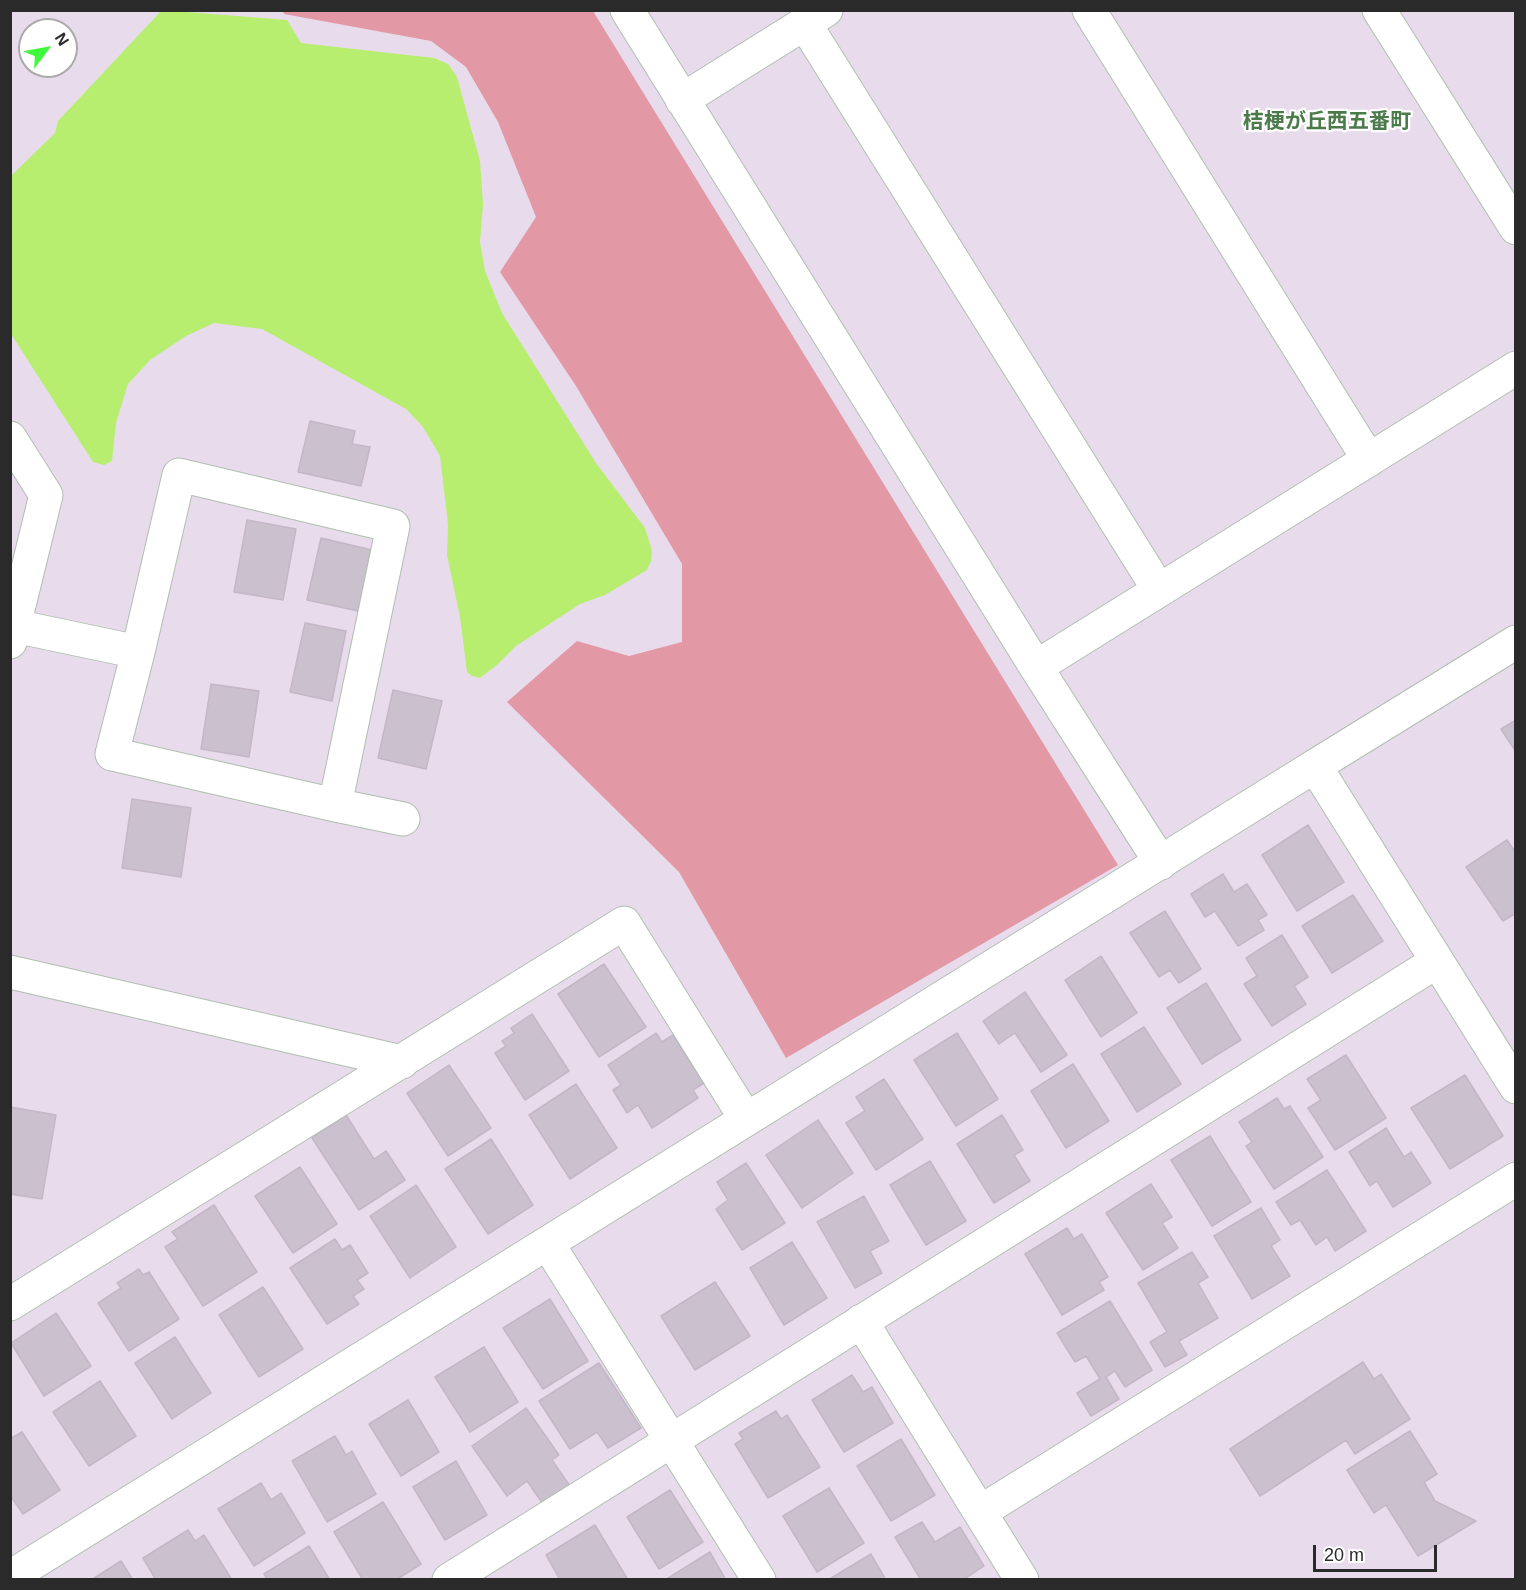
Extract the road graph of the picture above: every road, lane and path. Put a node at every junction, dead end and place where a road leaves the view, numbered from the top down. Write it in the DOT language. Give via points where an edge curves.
graph roads {
  1 [pos="627,10"];
  2 [pos="1089,10"];
  3 [pos="1379,10"];
  4 [pos="816,17"];
  5 [pos="682,100"];
  6 [pos="1515,228"];
  7 [pos="1515,368"];
  8 [pos="10,438"];
  9 [pos="1369,460"];
  10 [pos="1159,590"];
  11 [pos="12,631"];
  12 [pos="1514,646"];
  13 [pos="138,652"];
  14 [pos="1036,667"];
  15 [pos="1315,766"];
  16 [pos="335,805"];
  17 [pos="403,819"];
  18 [pos="1161,863"];
  19 [pos="1436,962"];
  20 [pos="10,972"];
  21 [pos="402,1062"];
  22 [pos="1515,1088"];
  23 [pos="747,1119"];
  24 [pos="1515,1179"];
  25 [pos="548,1244"];
  26 [pos="10,1304"];
  27 [pos="861,1321"];
  28 [pos="672,1441"];
  29 [pos="980,1512"];
  30 [pos="491,1568"];
  31 [pos="10,1577"];
  32 [pos="449,1580"];
  33 [pos="759,1580"];
  34 [pos="1022,1580"];
  1 -- 5 [label="street"];
  2 -- 9 [label="street"];
  3 -- 6 [label="street"];
  4 -- 5 [label="street"];
  4 -- 10 [label="street"];
  5 -- 14 [label="street"];
  7 -- 9 [label="street"];
  8 -- 11 [label="street" via="46,495"];
  9 -- 10 [label="street"];
  10 -- 14 [label="street"];
  11 -- 13 [label="street"];
  12 -- 15 [label="street"];
  13 -- 16 [label="street" via="112,754"];
  13 -- 16 [label="street" via="179,475 393,526"];
  14 -- 18 [label="street"];
  15 -- 18 [label="street"];
  15 -- 19 [label="street"];
  16 -- 17 [label="street"];
  18 -- 23 [label="street"];
  19 -- 22 [label="street"];
  19 -- 27 [label="street"];
  20 -- 21 [label="street"];
  21 -- 23 [label="street" via="624,922"];
  21 -- 26 [label="street"];
  23 -- 25 [label="street"];
  24 -- 29 [label="street"];
  25 -- 28 [label="street"];
  25 -- 31 [label="street"];
  27 -- 28 [label="street"];
  27 -- 29 [label="street"];
  28 -- 30 [label="street"];
  28 -- 33 [label="street"];
  29 -- 34 [label="street"];
  30 -- 32 [label="street"];
}
